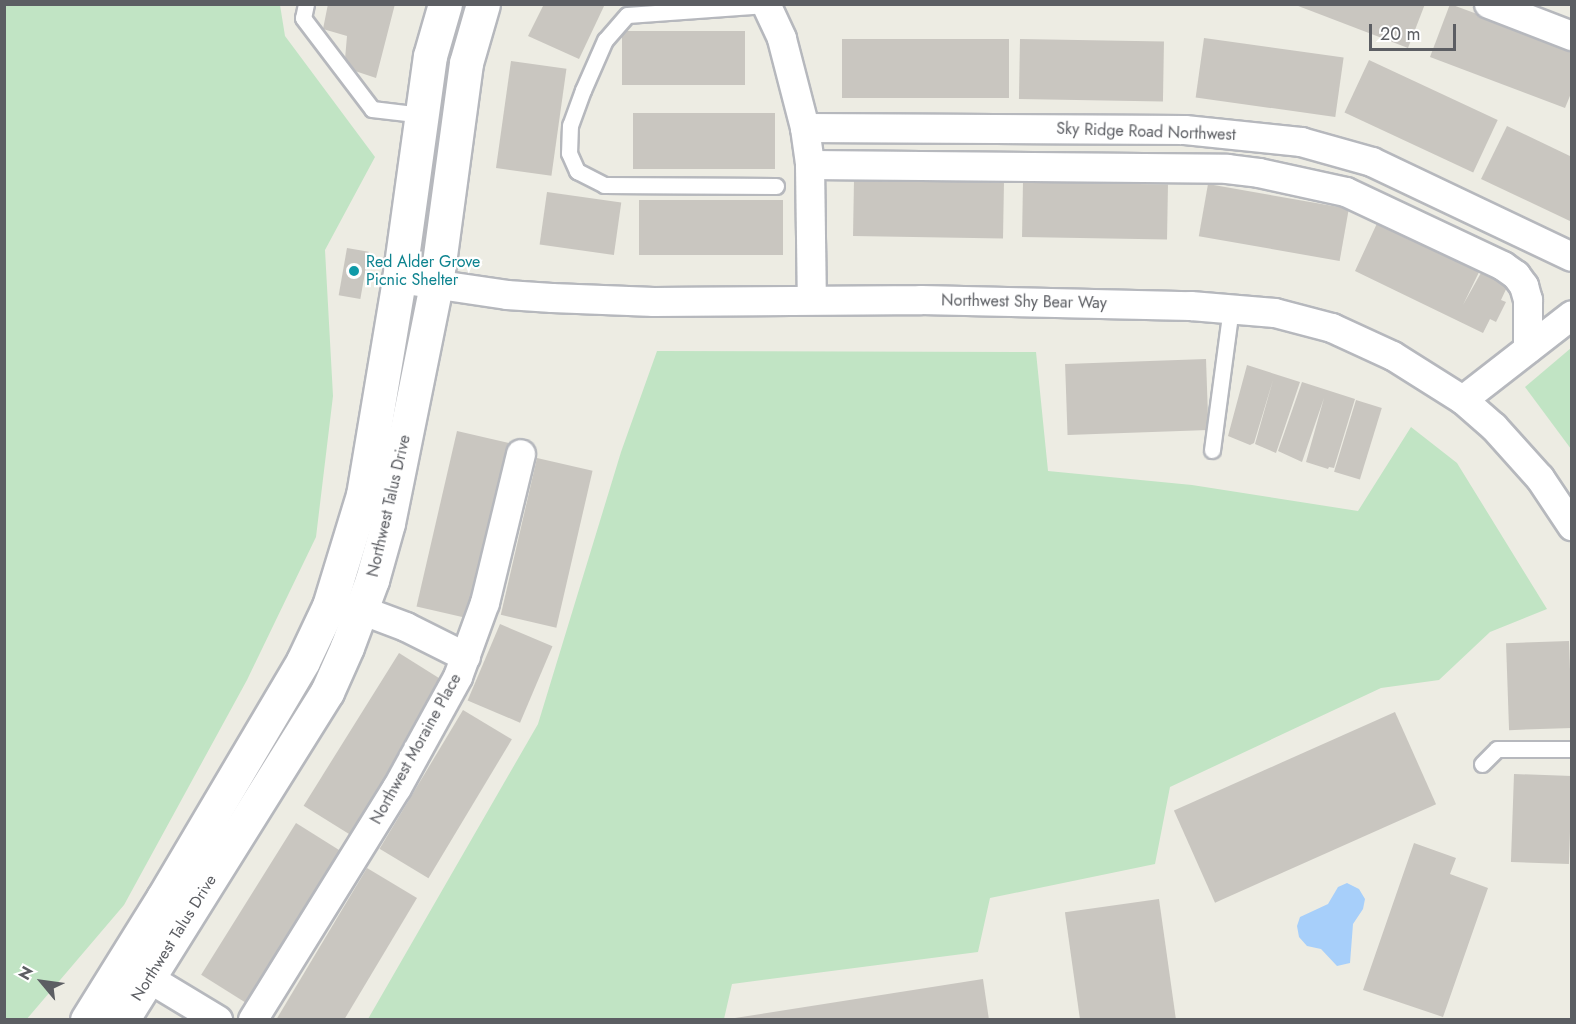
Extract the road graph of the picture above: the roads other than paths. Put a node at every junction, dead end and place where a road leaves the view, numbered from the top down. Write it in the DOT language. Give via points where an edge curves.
graph roads {
  1 [pos="306,4"];
  2 [pos="445,4"];
  3 [pos="483,4"];
  4 [pos="1490,4"];
  5 [pos="766,5"];
  6 [pos="1572,36"];
  7 [pos="422,116"];
  8 [pos="806,128"];
  9 [pos="810,165"];
  10 [pos="776,186"];
  11 [pos="1572,257"];
  12 [pos="399,279"];
  13 [pos="436,285"];
  14 [pos="812,300"];
  15 [pos="1231,308"];
  16 [pos="1572,315"];
  17 [pos="1528,349"];
  18 [pos="1463,400"];
  19 [pos="1212,450"];
  20 [pos="521,454"];
  21 [pos="1572,526"];
  22 [pos="361,610"];
  23 [pos="466,657"];
  24 [pos="1572,749"];
  25 [pos="1482,765"];
  26 [pos="136,970"];
  27 [pos="87,1020"];
  28 [pos="122,1020"];
  29 [pos="218,1020"];
  30 [pos="253,1020"];
  1 -- 7 [label="lane" via="303,18 372,109"];
  2 -- 7 [label="street, Northwest Talus Drive" via="430,56"];
  3 -- 13 [label="street, Northwest Talus Drive" via="466,63"];
  4 -- 6 [label="street"];
  5 -- 8 [label="street" via="782,39"];
  5 -- 10 [label="lane" via="627,15 605,40 583,90 570,125 569,153 577,171 604,185"];
  7 -- 12 [label="street, Northwest Talus Drive"];
  8 -- 9 [label="street"];
  8 -- 11 [label="street, Sky Ridge Road Northwest" via="1185,130 1301,142 1372,162"];
  9 -- 14 [label="street"];
  9 -- 17 [label="street" via="1227,170 1346,192 1516,275 1528,300"];
  12 -- 13 [label="street, Northwest Shy Bear Way"];
  12 -- 26 [label="street, Northwest Talus Drive" via="363,495 329,606"];
  13 -- 14 [label="street, Northwest Shy Bear Way" via="552,298 654,302"];
  13 -- 22 [label="street, Northwest Talus Drive" via="388,523"];
  14 -- 15 [label="street, Northwest Shy Bear Way"];
  15 -- 18 [label="street, Northwest Shy Bear Way" via="1275,313 1332,328 1393,356"];
  15 -- 19 [label="lane"];
  16 -- 17 [label="street"];
  17 -- 18 [label="street"];
  18 -- 21 [label="street, Northwest Shy Bear Way" via="1494,427 1540,478"];
  20 -- 23 [label="street, Northwest Moraine Place" via="485,603"];
  22 -- 23 [label="street"];
  22 -- 26 [label="street, Northwest Talus Drive" via="327,692"];
  23 -- 30 [label="street, Northwest Moraine Place" via="438,717 397,788"];
  24 -- 25 [label="lane" via="1497,749"];
  26 -- 27 [label="street, Northwest Talus Drive"];
  26 -- 28 [label="street, Northwest Talus Drive"];
  26 -- 29 [label="street"];
}
